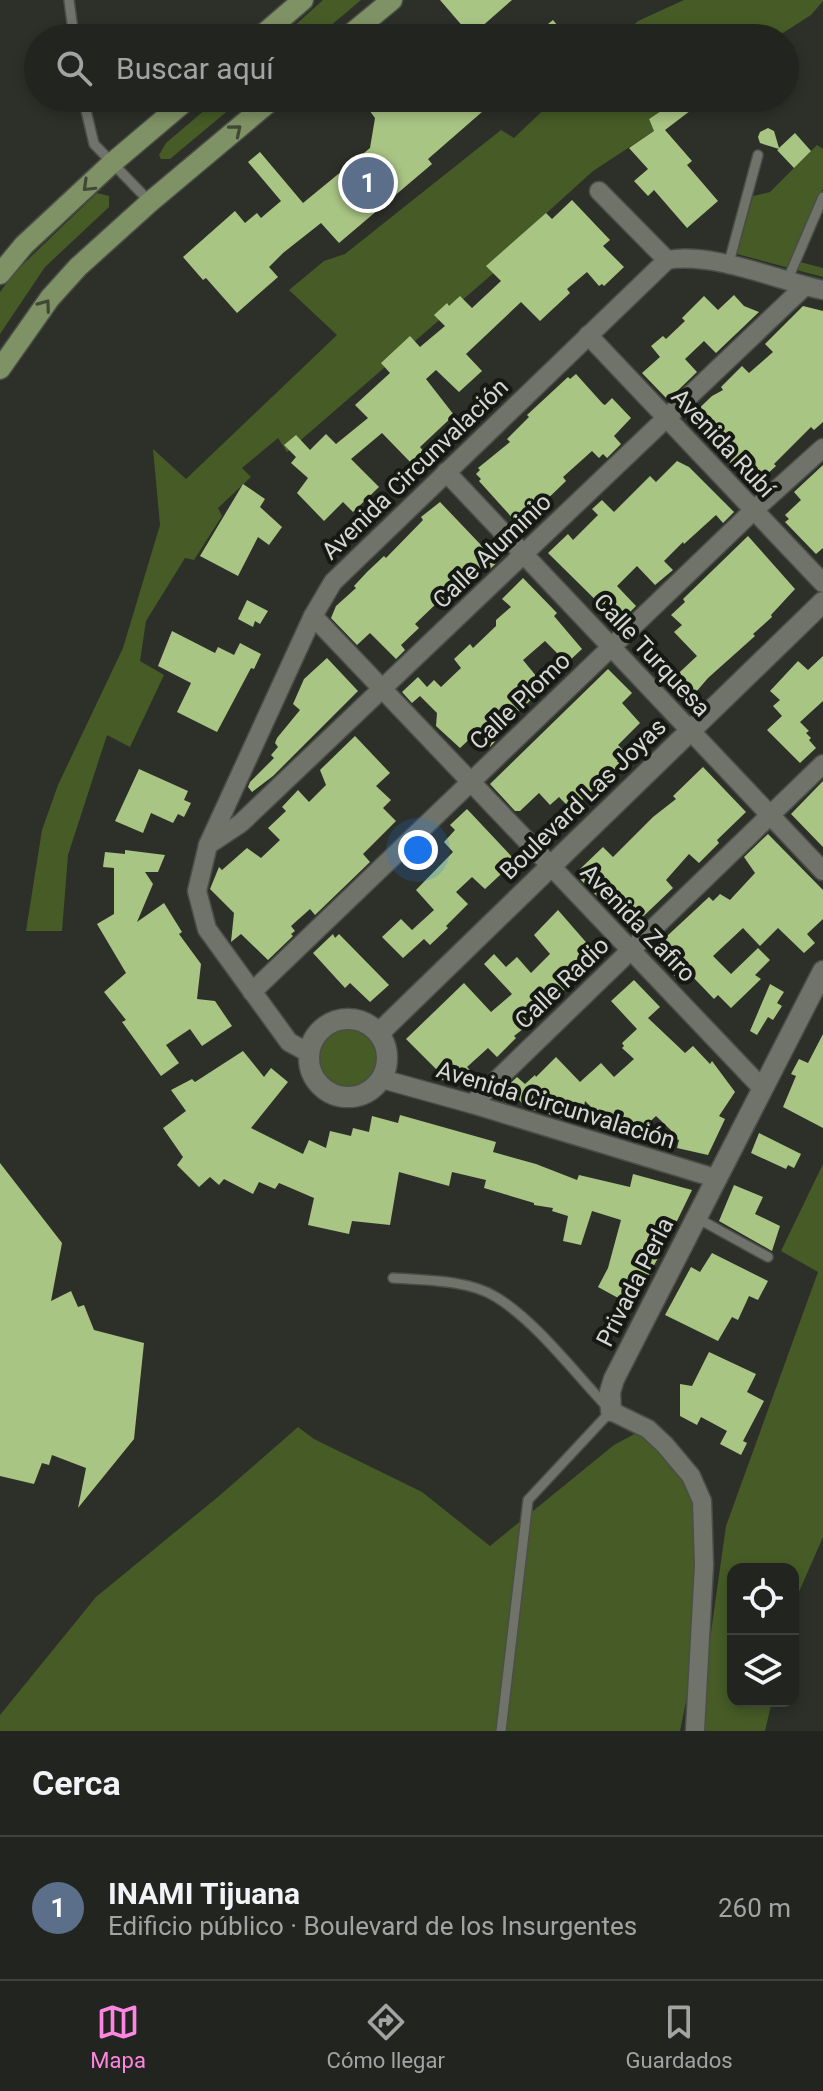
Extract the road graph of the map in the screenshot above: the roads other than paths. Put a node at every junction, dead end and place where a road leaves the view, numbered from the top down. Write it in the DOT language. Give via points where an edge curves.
graph roads {
  1 [pos="69,0"];
  2 [pos="303,0"];
  3 [pos="392,0"];
  4 [pos="72,24"];
  5 [pos="275,24"];
  6 [pos="363,24"];
  7 [pos="86,112"];
  8 [pos="172,112"];
  9 [pos="257,112"];
  10 [pos="758,155"];
  11 [pos="111,164"];
  12 [pos="599,191"];
  13 [pos="823,197"];
  14 [pos="150,202"];
  15 [pos="667,260"];
  16 [pos="728,266"];
  17 [pos="0,274"];
  18 [pos="805,286"];
  19 [pos="588,335"];
  20 [pos="0,369"];
  21 [pos="667,418"];
  22 [pos="823,448"];
  23 [pos="446,472"];
  24 [pos="754,510"];
  25 [pos="524,554"];
  26 [pos="823,583"];
  27 [pos="823,602"];
  28 [pos="313,616"];
  29 [pos="611,647"];
  30 [pos="382,689"];
  31 [pos="690,731"];
  32 [pos="823,764"];
  33 [pos="471,782"];
  34 [pos="770,815"];
  35 [pos="208,845"];
  36 [pos="550,866"];
  37 [pos="823,871"];
  38 [pos="631,950"];
  39 [pos="823,971"];
  40 [pos="252,992"];
  41 [pos="379,1033"];
  42 [pos="309,1053"];
  43 [pos="382,1079"];
  44 [pos="762,1088"];
  45 [pos="472,1104"];
  46 [pos="715,1178"];
  47 [pos="697,1218"];
  48 [pos="768,1257"];
  49 [pos="393,1278"];
  50 [pos="611,1411"];
  51 [pos="501,1731"];
  52 [pos="695,1731"];
  1 -- 4 [label="lane"];
  2 -- 5 [label="main road"];
  3 -- 6 [label="main road"];
  7 -- 11 [label="lane" via="94,144"];
  8 -- 11 [label="main road"];
  14 -- 9 [label="main road, one-way"];
  10 -- 16 [label="lane"];
  11 -- 14 [label="lane"];
  11 -- 17 [label="main road, one-way"];
  12 -- 15 [label="street"];
  13 -- 18 [label="lane"];
  20 -- 14 [label="main road, one-way" via="50,298"];
  15 -- 16 [label="street" via="698,258"];
  15 -- 19 [label="street, Avenida Circunvalación"];
  16 -- 18 [label="street"];
  18 -- 21 [label="street, Calle Aluminio"];
  19 -- 21 [label="street, Avenida Rubí"];
  19 -- 23 [label="street, Avenida Circunvalación"];
  21 -- 24 [label="street, Avenida Rubí"];
  21 -- 25 [label="street, Calle Aluminio"];
  22 -- 24 [label="street, Calle Plomo"];
  23 -- 25 [label="street, Calle Turquesa"];
  23 -- 28 [label="street, Avenida Circunvalación" via="333,582"];
  24 -- 26 [label="street, Avenida Rubí"];
  24 -- 29 [label="street, Calle Plomo"];
  25 -- 29 [label="street, Calle Turquesa"];
  25 -- 30 [label="street, Calle Aluminio"];
  27 -- 31 [label="street, Boulevard Las Joyas"];
  28 -- 30 [label="street, Avenida Zafiro"];
  28 -- 35 [label="street, Avenida Circunvalación"];
  29 -- 31 [label="street, Calle Turquesa"];
  29 -- 33 [label="street, Calle Plomo"];
  30 -- 33 [label="street, Avenida Zafiro"];
  30 -- 35 [label="street, Calle Aluminio" via="241,823"];
  31 -- 34 [label="street, Calle Turquesa"];
  31 -- 36 [label="street, Boulevard Las Joyas"];
  32 -- 34 [label="street, Calle Radio"];
  33 -- 36 [label="street, Avenida Zafiro"];
  33 -- 40 [label="street, Calle Plomo"];
  34 -- 37 [label="street, Calle Turquesa"];
  34 -- 38 [label="street, Calle Radio"];
  35 -- 40 [label="street, Avenida Circunvalación" via="198,878 199,903 207,929"];
  36 -- 38 [label="street, Avenida Zafiro"];
  36 -- 41 [label="street, Boulevard Las Joyas"];
  38 -- 44 [label="street, Avenida Zafiro"];
  38 -- 45 [label="street, Calle Radio"];
  39 -- 44 [label="street, Privada Perla"];
  40 -- 42 [label="street, Avenida Circunvalación" via="289,1042"];
  41 -- 42 [label="street" via="357,1019 331,1022 320,1030"];
  41 -- 43 [label="street" via="388,1055"];
  42 -- 43 [label="street" via="313,1077 329,1093 353,1098"];
  43 -- 45 [label="street, Avenida Circunvalación"];
  44 -- 46 [label="street, Privada Perla"];
  45 -- 46 [label="street, Avenida Circunvalación"];
  46 -- 47 [label="street, Privada Perla"];
  47 -- 48 [label="lane"];
  47 -- 50 [label="street, Privada Perla" via="614,1379"];
  49 -- 50 [label="lane" via="452,1282 495,1295 533,1326"];
  50 -- 51 [label="lane" via="528,1500"];
  50 -- 52 [label="street" via="648,1429 665,1445 691,1476 702,1501"];
}
